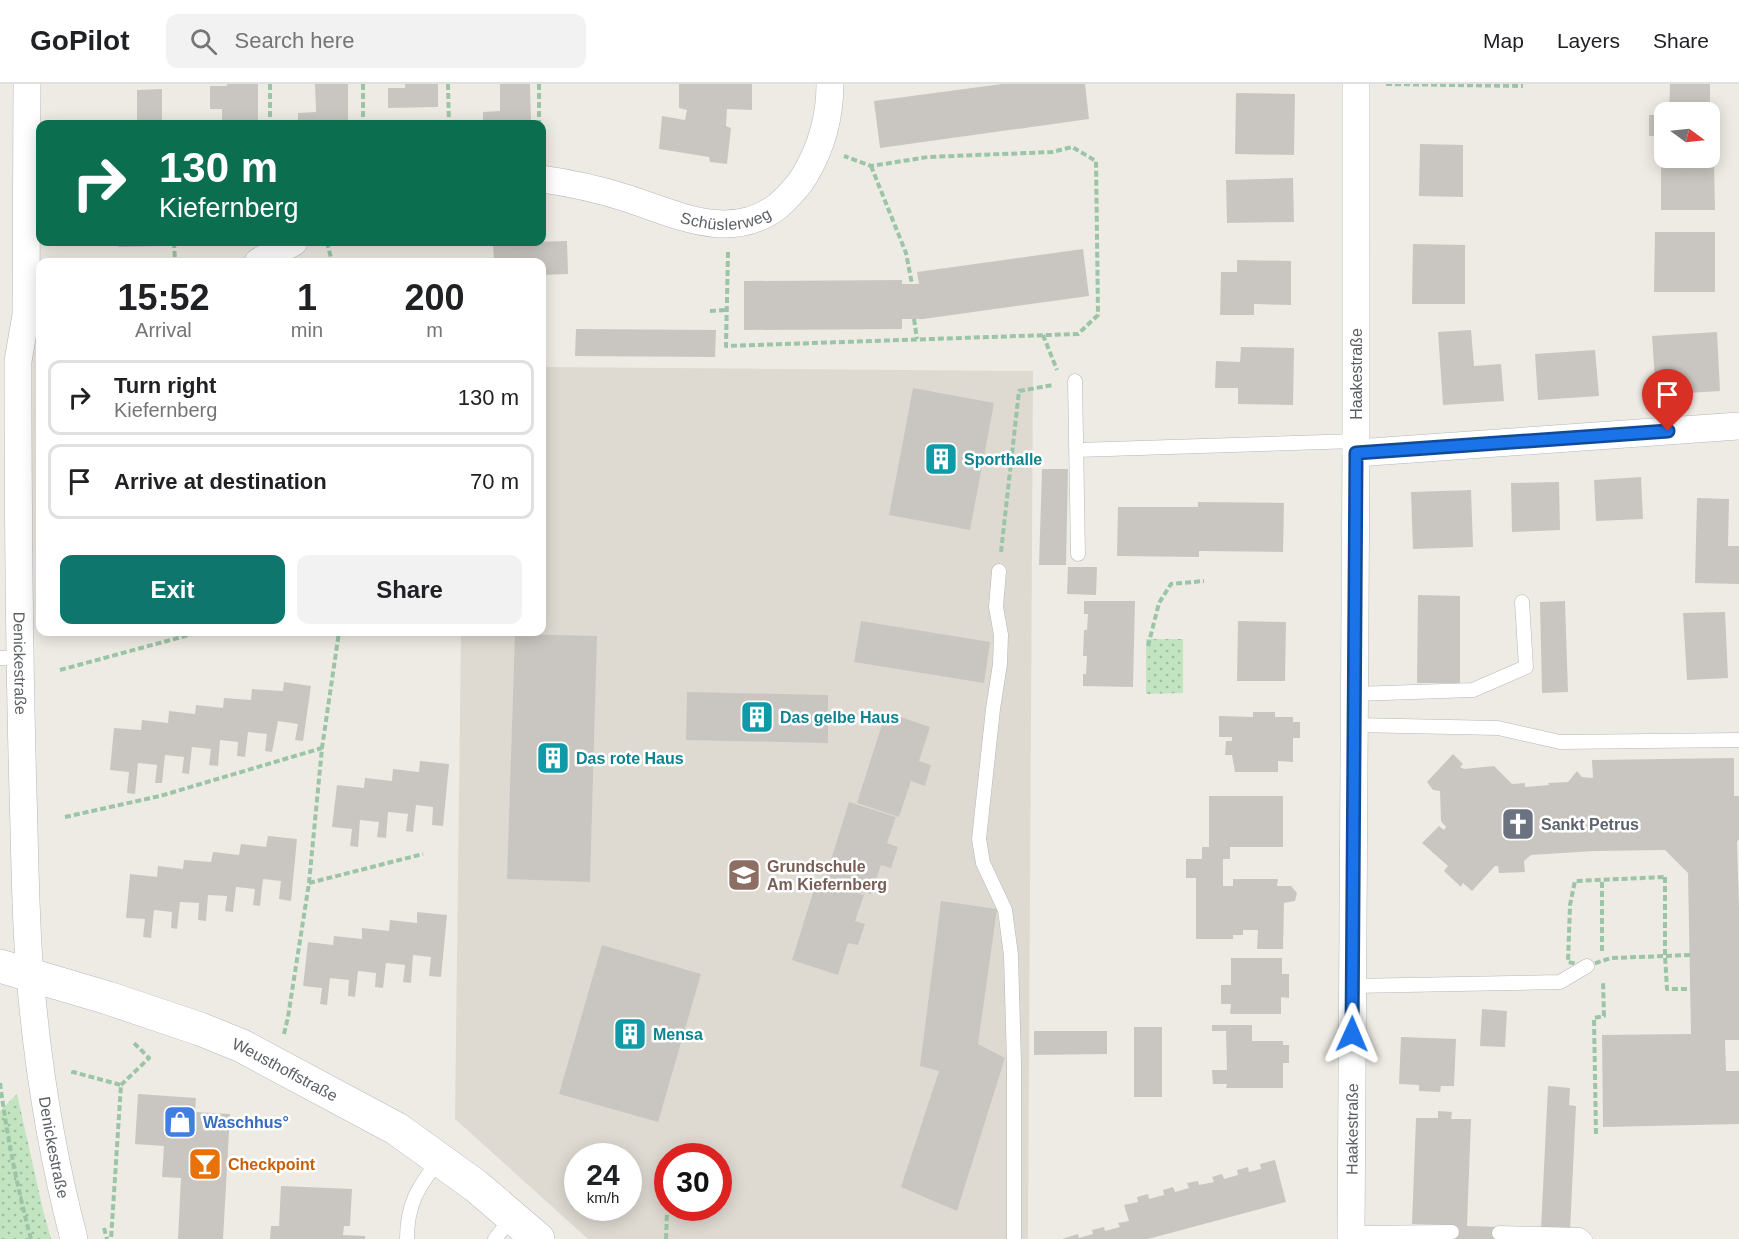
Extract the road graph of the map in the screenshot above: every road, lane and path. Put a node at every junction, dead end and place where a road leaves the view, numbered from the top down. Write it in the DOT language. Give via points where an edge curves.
graph roads {
  1 [pos="27,84"];
  2 [pos="270,84"];
  3 [pos="363,84"];
  4 [pos="448,84"];
  5 [pos="539,84"];
  6 [pos="830,84"];
  7 [pos="1356,84"];
  8 [pos="1386,84"];
  9 [pos="1522,86"];
  10 [pos="270,120"];
  11 [pos="363,120"];
  12 [pos="449,120"];
  13 [pos="539,120"];
  14 [pos="819,146"];
  15 [pos="871,166"];
  16 [pos="546,179"];
  17 [pos="731,225"];
  18 [pos="287,246"];
  19 [pos="265,258"];
  20 [pos="912,284"];
  21 [pos="726,310"];
  22 [pos="710,311"];
  23 [pos="33,315"];
  24 [pos="914,319"];
  25 [pos="1043,335"];
  26 [pos="917,339"];
  27 [pos="1075,381"];
  28 [pos="1739,426"];
  29 [pos="1356,447"];
  30 [pos="1077,450"];
  31 [pos="1078,555"];
  32 [pos="999,571"];
  33 [pos="1204,581"];
  34 [pos="1522,602"];
  35 [pos="185,636"];
  36 [pos="338,636"];
  37 [pos="1148,646"];
  38 [pos="9,658"];
  39 [pos="60,670"];
  40 [pos="1354,694"];
  41 [pos="1354,725"];
  42 [pos="1739,740"];
  43 [pos="322,748"];
  44 [pos="65,817"];
  45 [pos="423,854"];
  46 [pos="1602,879"];
  47 [pos="309,883"];
  48 [pos="1689,955"];
  49 [pos="1665,956"];
  50 [pos="1602,961"];
  51 [pos="1587,966"];
  52 [pos="15,971"];
  53 [pos="1353,986"];
  54 [pos="1690,989"];
  55 [pos="149,1058"];
  56 [pos="276,1064"];
  57 [pos="73,1072"];
  58 [pos="0,1083"];
  59 [pos="121,1085"];
  60 [pos="3,1108"];
  61 [pos="0,1113"];
  62 [pos="1596,1134"];
  63 [pos="439,1159"];
  64 [pos="667,1221"];
  65 [pos="504,1228"];
  66 [pos="1452,1232"];
  67 [pos="1499,1233"];
  68 [pos="1351,1236"];
  69 [pos="31,1239"];
  70 [pos="74,1239"];
  71 [pos="111,1239"];
  72 [pos="407,1239"];
  73 [pos="537,1239"];
  74 [pos="666,1239"];
  75 [pos="1014,1239"];
  76 [pos="1585,1239"];
  1 -- 23 [label="street, Denickestraße"];
  2 -- 10 [label="path"];
  3 -- 11 [label="path"];
  4 -- 12 [label="path"];
  5 -- 13 [label="path"];
  6 -- 14 [label="street, Schüslerweg"];
  7 -- 29 [label="street, Haakestraße"];
  8 -- 9 [label="path"];
  14 -- 15 [label="path"];
  14 -- 17 [label="street, Schüslerweg" via="803,180 782,202 755,219"];
  15 -- 20 [label="path" via="906,253"];
  15 -- 25 [label="path" via="928,157 1052,153 1072,147 1096,161 1098,315 1078,334"];
  16 -- 17 [label="street, Schüslerweg" via="597,189 689,218"];
  17 -- 21 [label="path"];
  18 -- 19 [label="street"];
  21 -- 22 [label="path"];
  21 -- 26 [label="path" via="726,346"];
  23 -- 38 [label="street, Denickestraße" via="18,361"];
  24 -- 26 [label="path"];
  25 -- 26 [label="path"];
  25 -- 27 [label="path" via="1056,369"];
  27 -- 30 [label="lane"];
  27 -- 32 [label="path" via="1018,391"];
  28 -- 29 [label="street"];
  29 -- 30 [label="lane"];
  29 -- 40 [label="street, Haakestraße"];
  30 -- 31 [label="lane"];
  32 -- 75 [label="lane" via="996,607 1001,635 1000,664 979,839 983,863 1005,910 1011,955"];
  33 -- 37 [label="path" via="1171,584 1159,603"];
  34 -- 40 [label="lane" via="1526,667 1473,690"];
  35 -- 39 [label="path"];
  36 -- 43 [label="path"];
  38 -- 52 [label="street, Denickestraße"];
  40 -- 41 [label="street, Haakestraße"];
  41 -- 42 [label="lane" via="1498,728 1560,742"];
  41 -- 53 [label="street, Haakestraße"];
  43 -- 44 [label="path" via="160,796"];
  43 -- 47 [label="path"];
  45 -- 47 [label="path"];
  46 -- 49 [label="path" via="1665,877"];
  46 -- 50 [label="path"];
  46 -- 51 [label="path" via="1575,881 1570,905 1568,962"];
  47 -- 56 [label="path" via="288,1017"];
  48 -- 49 [label="path"];
  49 -- 50 [label="path"];
  49 -- 54 [label="path" via="1667,989"];
  50 -- 51 [label="path"];
  50 -- 62 [label="path" via="1604,1016 1594,1018"];
  51 -- 53 [label="lane" via="1560,982"];
  52 -- 56 [label="street, Weusthoffstraße" via="200,1029"];
  52 -- 70 [label="street, Denickestraße"];
  53 -- 68 [label="street, Haakestraße"];
  55 -- 59 [label="path"];
  56 -- 63 [label="street, Weusthoffstraße" via="397,1129"];
  57 -- 59 [label="path"];
  58 -- 60 [label="path"];
  59 -- 71 [label="path"];
  60 -- 61 [label="path"];
  60 -- 69 [label="path"];
  63 -- 65 [label="street, Weusthoffstraße" via="476,1186"];
  63 -- 72 [label="lane" via="410,1207"];
  64 -- 74 [label="path"];
  65 -- 73 [label="street, Weusthoffstraße"];
  66 -- 68 [label="lane"];
  67 -- 76 [label="lane" via="1580,1235"];
}
